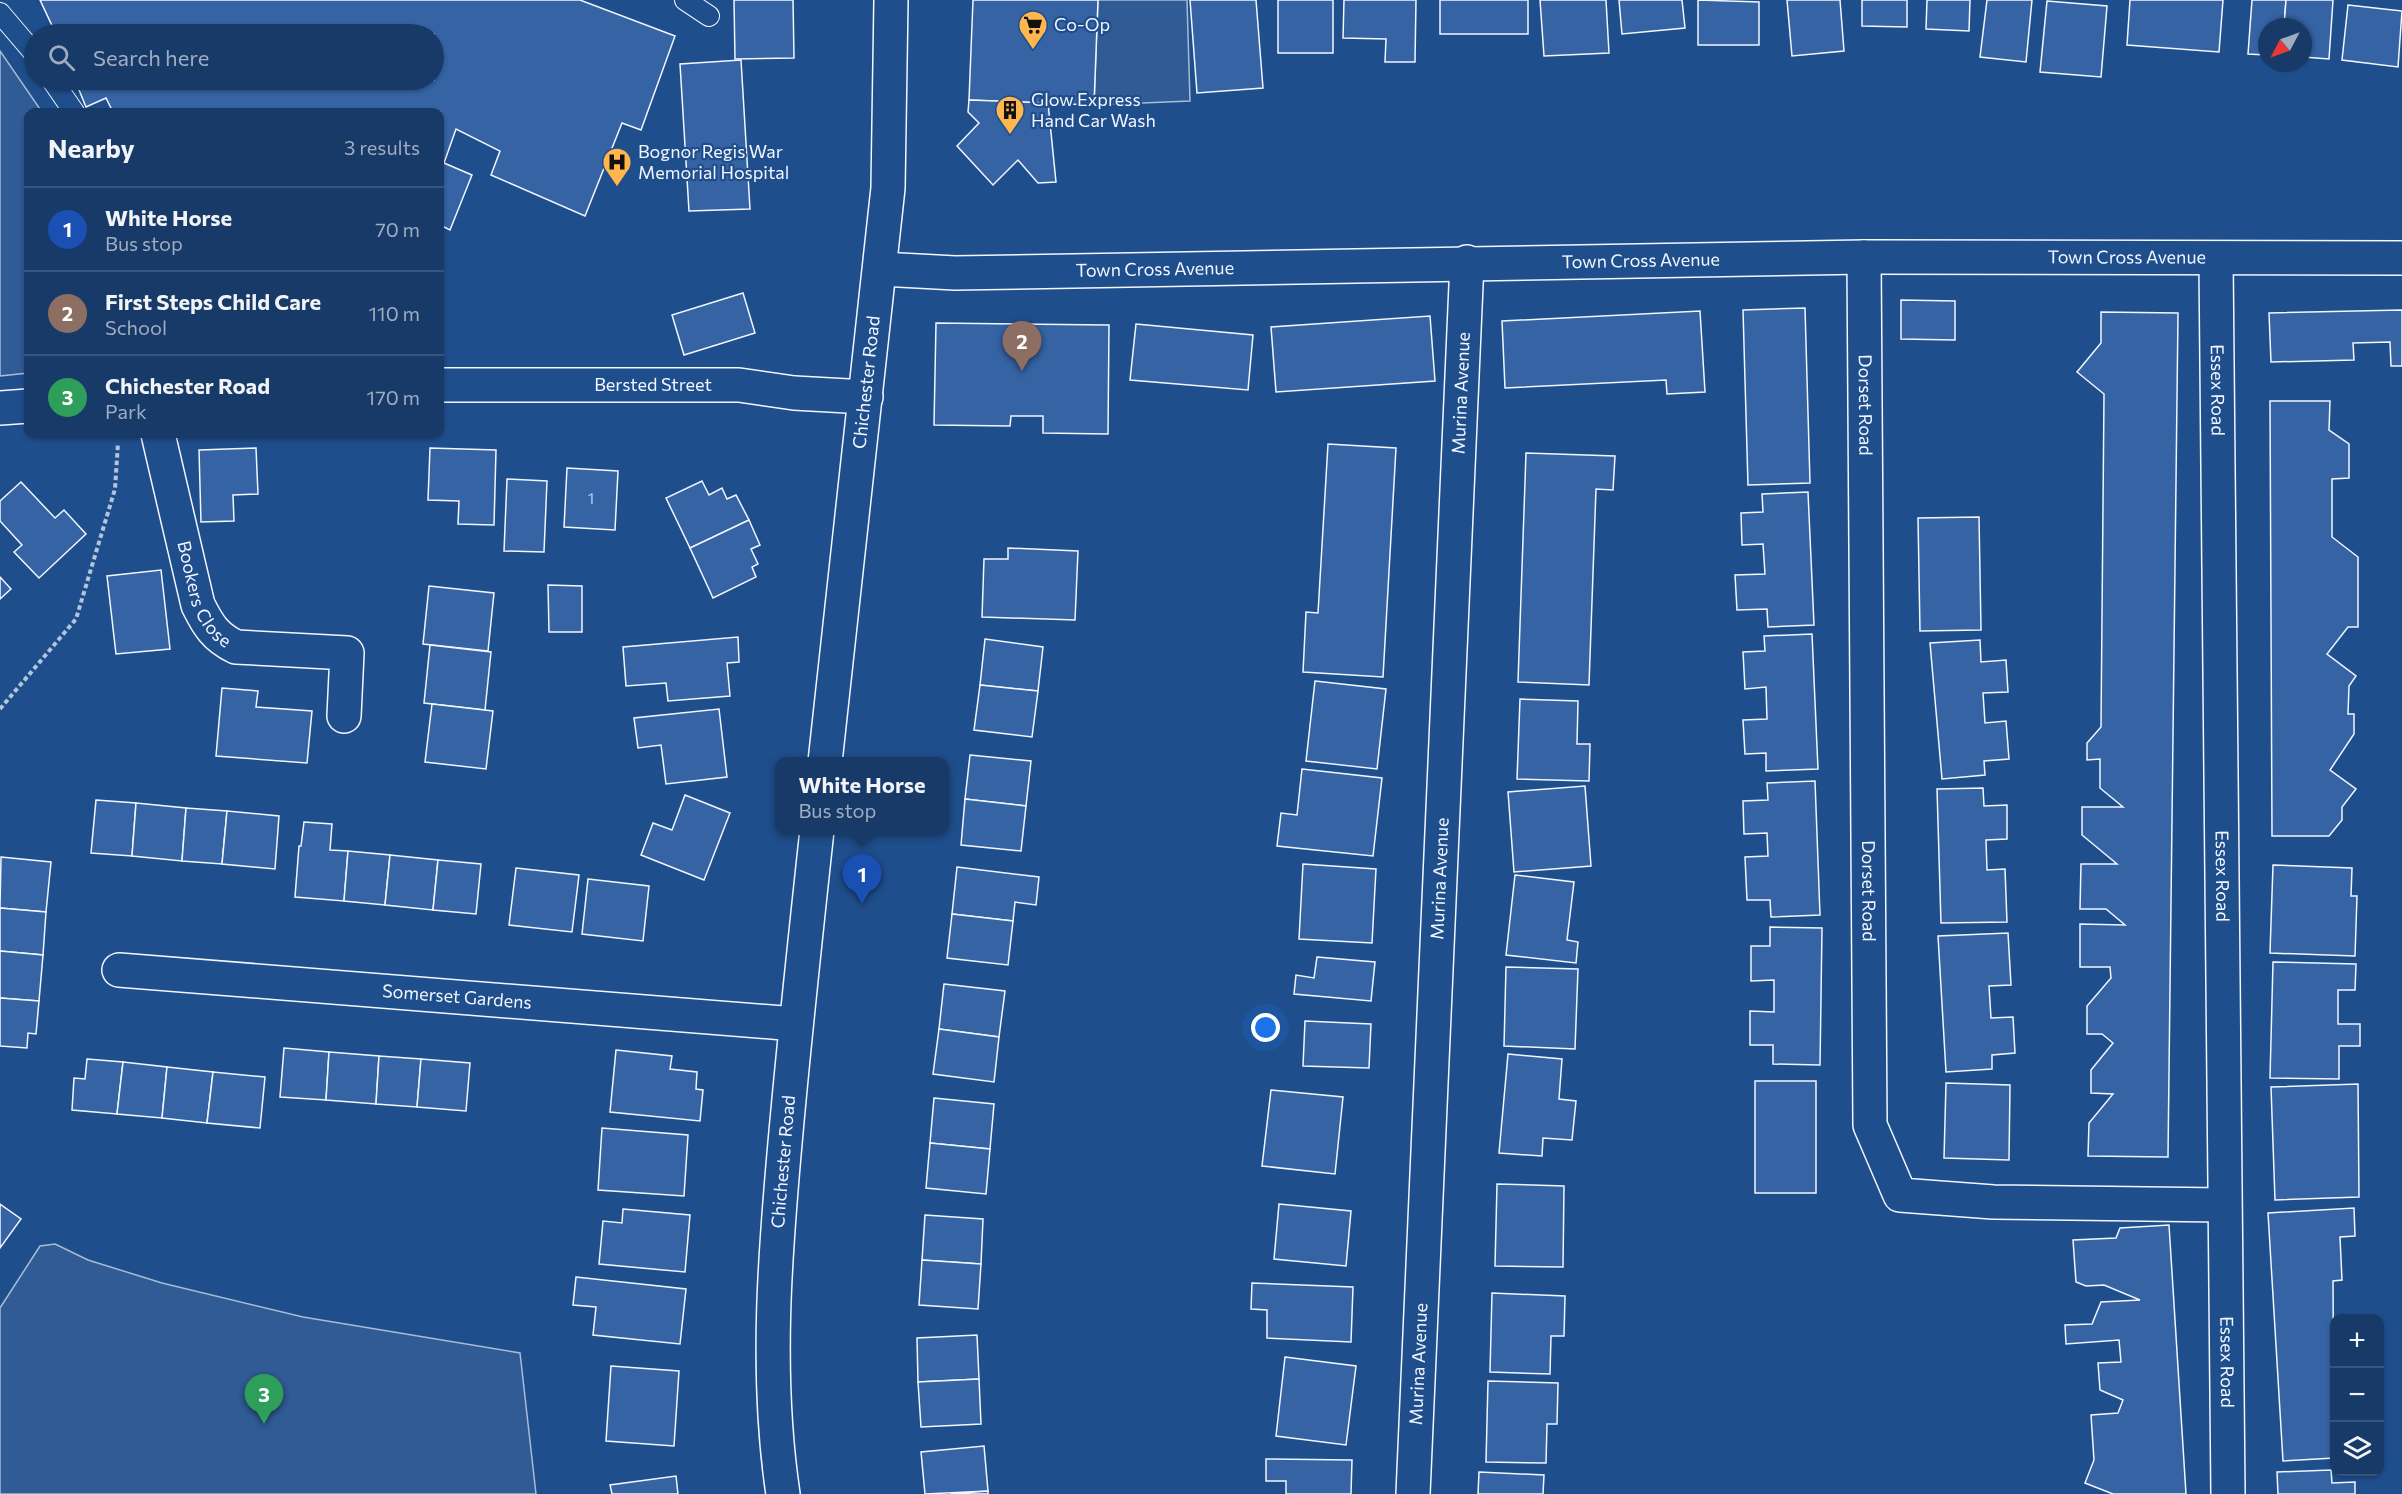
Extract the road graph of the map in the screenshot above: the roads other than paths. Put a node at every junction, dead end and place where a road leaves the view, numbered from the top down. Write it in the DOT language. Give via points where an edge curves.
graph roads {
  1 [pos="685,0"];
  2 [pos="891,0"];
  3 [pos="0,13"];
  4 [pos="709,16"];
  5 [pos="24,41"];
  6 [pos="59,90"];
  7 [pos="71,108"];
  8 [pos="1864,257"];
  9 [pos="2402,258"];
  10 [pos="2216,260"];
  11 [pos="1467,262"];
  12 [pos="881,269"];
  13 [pos="444,385"];
  14 [pos="866,397"];
  15 [pos="24,406"];
  16 [pos="0,408"];
  17 [pos="159,438"];
  18 [pos="344,717"];
  19 [pos="826,757"];
  20 [pos="817,835"];
  21 [pos="119,970"];
  22 [pos="796,1023"];
  23 [pos="2223,1204"];
  24 [pos="783,1494"];
  25 [pos="1413,1494"];
  26 [pos="2228,1494"];
  1 -- 4 [label="lane"];
  2 -- 12 [label="street, Chichester Road" via="891,118"];
  3 -- 5 [label="lane"];
  6 -- 7 [label="lane"];
  8 -- 10 [label="street, Town Cross Avenue"];
  8 -- 11 [label="street, Town Cross Avenue"];
  8 -- 23 [label="street, Dorset Road" via="1870,1125 1900,1195 1994,1202"];
  9 -- 10 [label="street, Town Cross Avenue"];
  10 -- 23 [label="street, Essex Road"];
  11 -- 12 [label="street, Town Cross Avenue" via="955,273"];
  11 -- 25 [label="street, Murina Avenue"];
  12 -- 14 [label="street, Chichester Road"];
  13 -- 14 [label="street, Bersted Street" via="739,385"];
  14 -- 19 [label="street, Chichester Road"];
  15 -- 16 [label="street"];
  17 -- 18 [label="street, Bookers Close" via="198,605 210,628 236,647 347,652"];
  20 -- 22 [label="street, Chichester Road"];
  21 -- 22 [label="street, Somerset Gardens"];
  22 -- 24 [label="street, Chichester Road" via="773,1288 773,1396"];
  23 -- 26 [label="street, Essex Road"];
}
